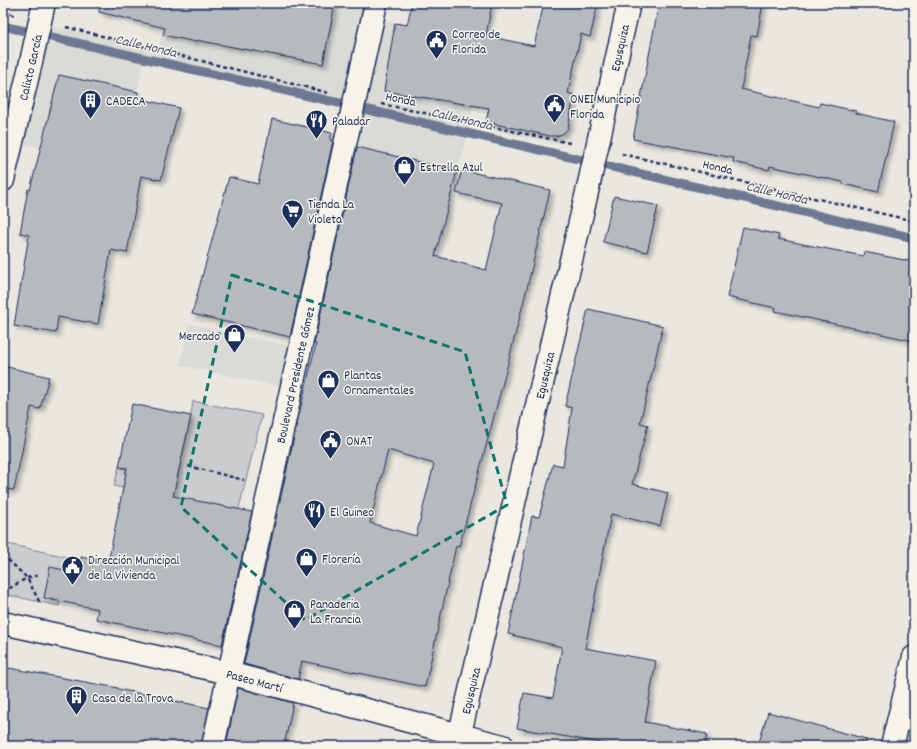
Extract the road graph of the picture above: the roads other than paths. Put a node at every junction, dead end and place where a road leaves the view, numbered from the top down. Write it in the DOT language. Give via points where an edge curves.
graph roads {
  1 [pos="376,3"];
  2 [pos="629,3"];
  3 [pos="40,16"];
  4 [pos="3,180"];
  5 [pos="3,623"];
  6 [pos="914,657"];
  7 [pos="229,673"];
  8 [pos="458,740"];
  9 [pos="213,746"];
  10 [pos="503,746"];
  11 [pos="892,746"];
  1 -- 7 [label="street, Boulevard Presidente Gómez"];
  2 -- 8 [label="street, Egusquiza"];
  3 -- 4 [label="street, Calixto García"];
  5 -- 7 [label="street, Paseo Martí"];
  6 -- 11 [label="street"];
  7 -- 8 [label="street, Paseo Martí"];
  7 -- 9 [label="street, Boulevard Presidente Gómez"];
  8 -- 10 [label="street, Paseo Martí"];
}
